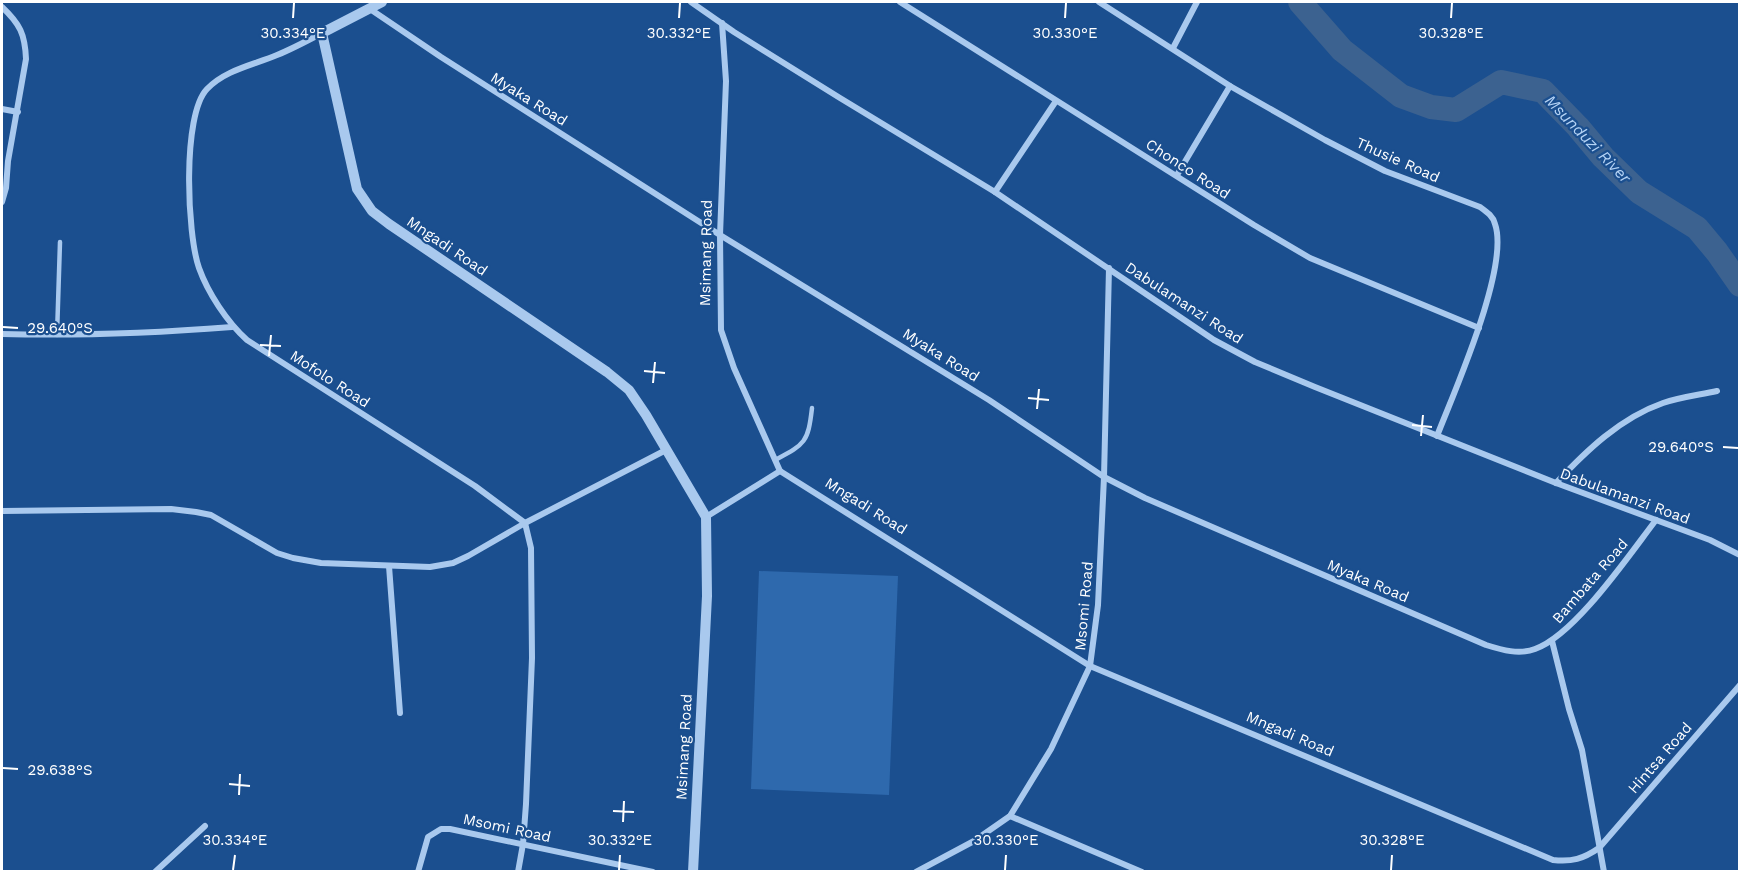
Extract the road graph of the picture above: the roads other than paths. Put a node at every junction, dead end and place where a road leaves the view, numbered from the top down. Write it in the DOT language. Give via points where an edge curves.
graph roads {
  1 [pos="382,2"];
  2 [pos="690,2"];
  3 [pos="900,2"];
  4 [pos="1099,2"];
  5 [pos="1197,2"];
  6 [pos="2,7"];
  7 [pos="370,9"];
  8 [pos="722,23"];
  9 [pos="322,33"];
  10 [pos="1173,48"];
  11 [pos="1230,86"];
  12 [pos="1056,101"];
  13 [pos="2,109"];
  14 [pos="18,112"];
  15 [pos="1177,175"];
  16 [pos="995,192"];
  17 [pos="2,202"];
  18 [pos="720,235"];
  19 [pos="60,242"];
  20 [pos="1109,268"];
  21 [pos="232,327"];
  22 [pos="1479,328"];
  23 [pos="2,334"];
  24 [pos="57,335"];
  25 [pos="1718,391"];
  26 [pos="812,408"];
  27 [pos="1437,436"];
  28 [pos="666,450"];
  29 [pos="775,460"];
  30 [pos="780,471"];
  31 [pos="1104,477"];
  32 [pos="1556,483"];
  33 [pos="2,511"];
  34 [pos="706,517"];
  35 [pos="1656,519"];
  36 [pos="525,523"];
  37 [pos="1740,555"];
  38 [pos="389,566"];
  39 [pos="1552,641"];
  40 [pos="1534,650"];
  41 [pos="1090,666"];
  42 [pos="1740,685"];
  43 [pos="400,713"];
  44 [pos="1010,816"];
  45 [pos="205,826"];
  46 [pos="523,844"];
  47 [pos="1599,848"];
  48 [pos="155,872"];
  49 [pos="418,872"];
  50 [pos="518,872"];
  51 [pos="653,872"];
  52 [pos="693,872"];
  53 [pos="916,872"];
  54 [pos="1142,872"];
  55 [pos="1604,872"];
  1 -- 7 [label="street"];
  2 -- 8 [label="street, Dabulamanzi Road"];
  3 -- 12 [label="street, Chonco Road"];
  4 -- 10 [label="street, Thusie Road"];
  5 -- 10 [label="street"];
  6 -- 14 [label="street" via="15,20 26,44"];
  7 -- 9 [label="street"];
  7 -- 18 [label="street, Myaka Road"];
  8 -- 16 [label="street, Dabulamanzi Road"];
  8 -- 18 [label="street, Msimang Road" via="726,81"];
  9 -- 21 [label="street, Mofolo Road" via="229,74 200,98 193,122 190,171 193,239 200,269"];
  9 -- 28 [label="street, Mngadi Road" via="352,173 357,189 372,211 608,372 629,390"];
  10 -- 11 [label="street, Thusie Road"];
  11 -- 15 [label="street"];
  11 -- 22 [label="street, Thusie Road" via="1384,171 1480,207 1491,216 1498,247"];
  12 -- 15 [label="street, Chonco Road"];
  12 -- 16 [label="street"];
  13 -- 14 [label="street"];
  14 -- 17 [label="street"];
  15 -- 22 [label="street, Chonco Road" via="1310,258"];
  16 -- 20 [label="street, Dabulamanzi Road"];
  18 -- 29 [label="street, Msimang Road" via="721,330"];
  18 -- 31 [label="street, Myaka Road" via="989,400"];
  19 -- 24 [label="lane"];
  20 -- 27 [label="street, Dabulamanzi Road" via="1214,340 1255,362"];
  20 -- 31 [label="street, Msomi Road"];
  21 -- 24 [label="street"];
  21 -- 36 [label="street, Mofolo Road"];
  22 -- 27 [label="street, Thusie Road"];
  23 -- 24 [label="street"];
  25 -- 32 [label="street" via="1661,404 1632,418 1604,437"];
  26 -- 29 [label="lane" via="805,440"];
  27 -- 32 [label="street, Dabulamanzi Road"];
  28 -- 34 [label="street, Mngadi Road"];
  28 -- 36 [label="street"];
  29 -- 30 [label="street, Msimang Road"];
  30 -- 34 [label="street"];
  30 -- 41 [label="street, Mngadi Road"];
  31 -- 40 [label="street, Myaka Road" via="1144,498 1486,645 1508,651"];
  31 -- 41 [label="street, Msomi Road" via="1098,605"];
  32 -- 35 [label="street, Dabulamanzi Road"];
  33 -- 38 [label="street" via="196,512 223,521 277,553 293,558"];
  34 -- 52 [label="street, Msimang Road" via="707,596"];
  35 -- 37 [label="street, Dabulamanzi Road"];
  35 -- 39 [label="street, Bambata Road" via="1578,617"];
  36 -- 38 [label="street" via="453,563"];
  36 -- 46 [label="street" via="531,548 532,658"];
  38 -- 43 [label="street"];
  39 -- 40 [label="street, Bambata Road"];
  39 -- 47 [label="street" via="1582,750"];
  41 -- 44 [label="street, Msomi Road" via="1051,749"];
  41 -- 47 [label="street, Mngadi Road" via="1534,854 1575,861"];
  42 -- 47 [label="street, Hintsa Road"];
  44 -- 53 [label="street, Msomi Road" via="974,841"];
  44 -- 54 [label="street"];
  45 -- 48 [label="street"];
  46 -- 49 [label="street, Msomi Road" via="441,829 428,837"];
  46 -- 50 [label="street"];
  46 -- 51 [label="street, Msomi Road"];
  47 -- 55 [label="street"];
}
